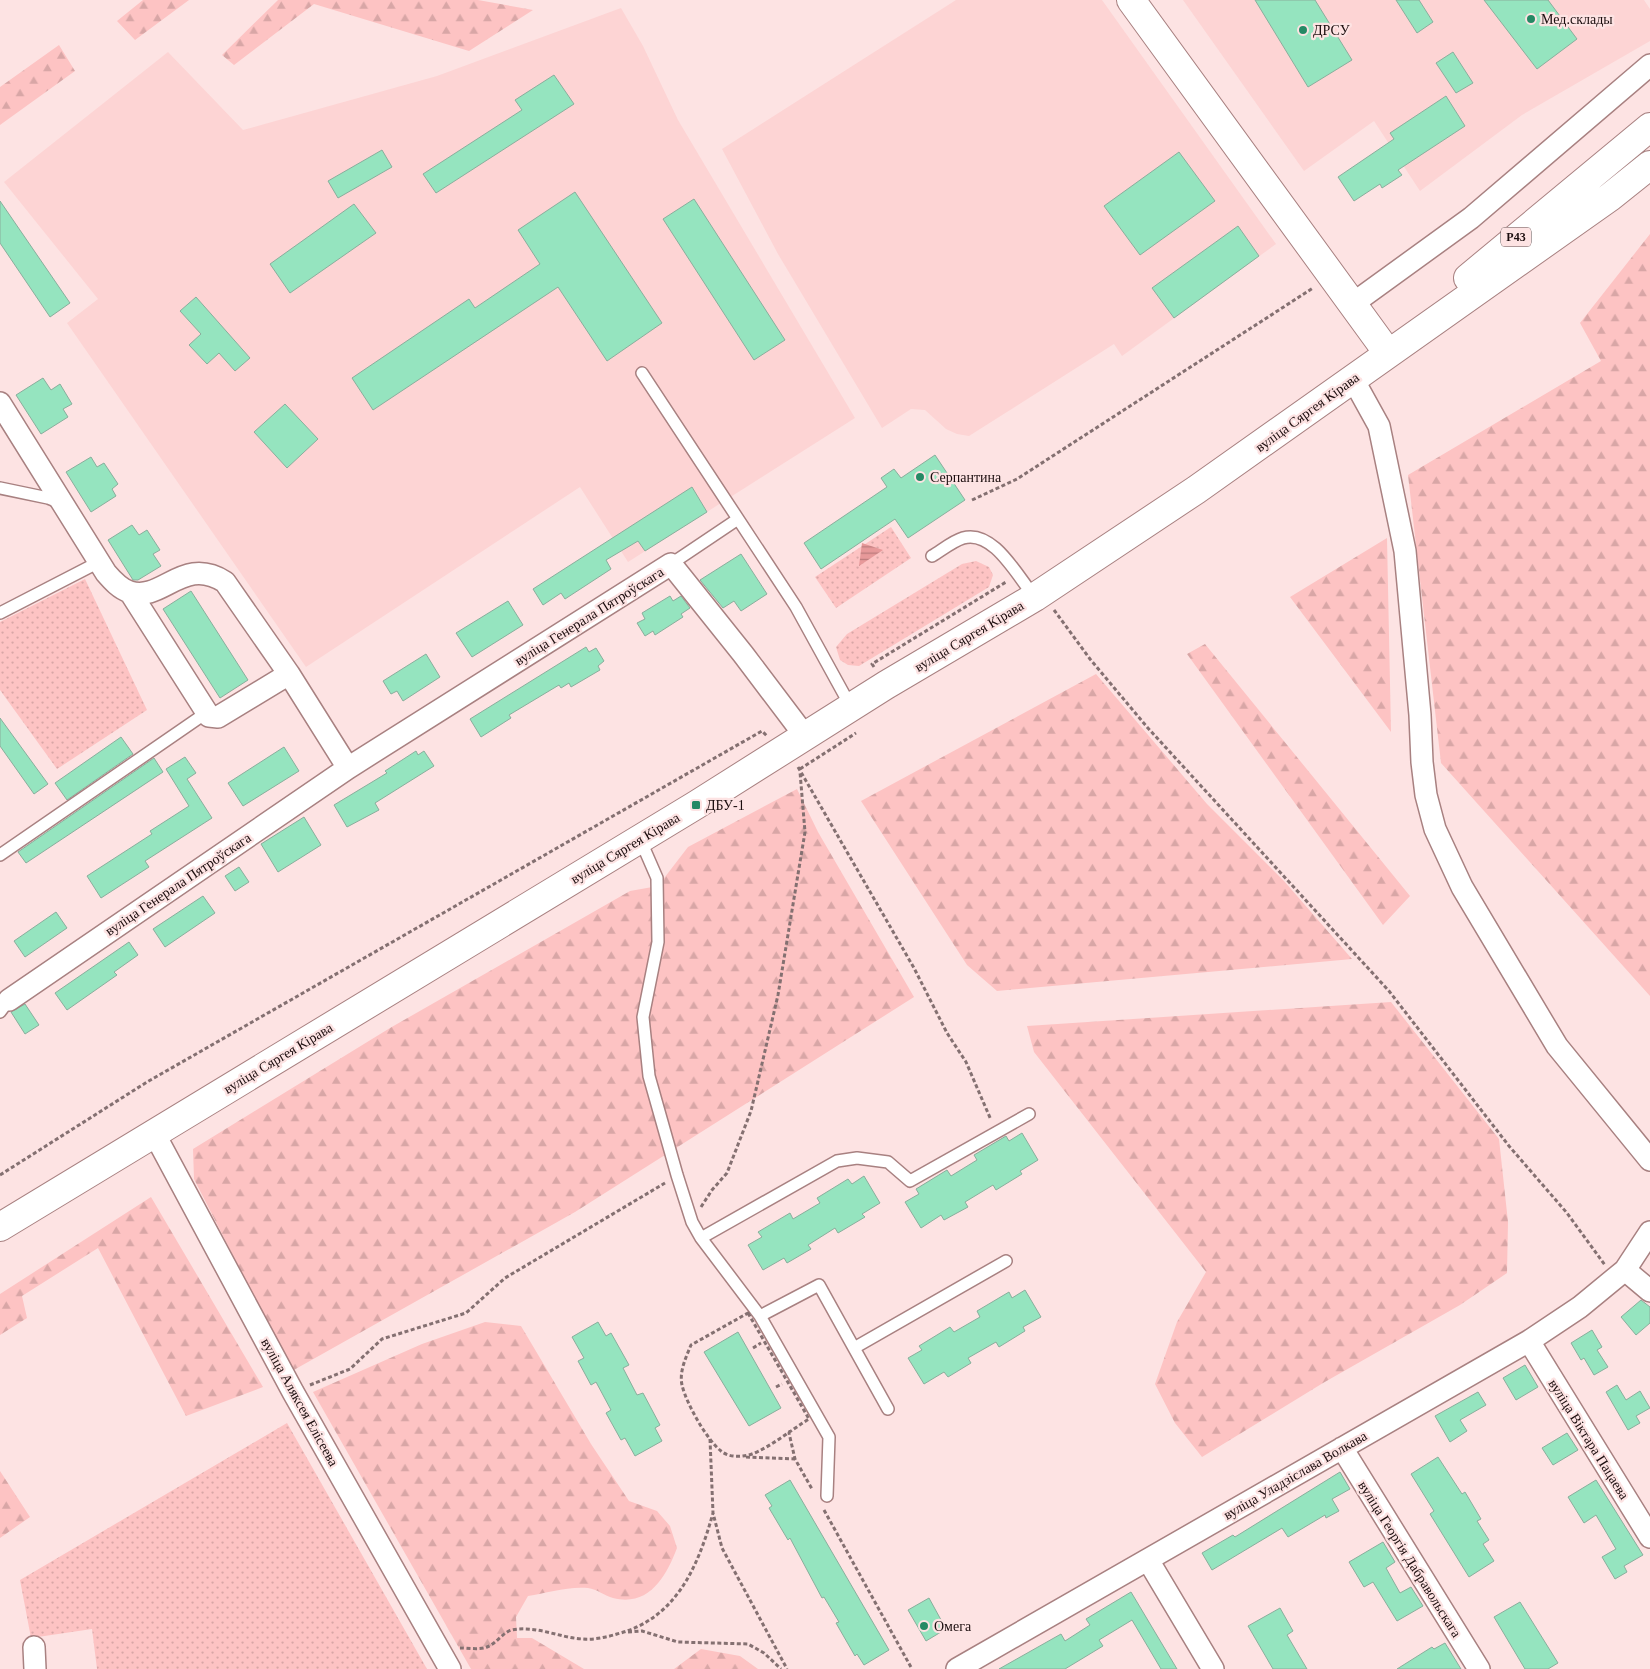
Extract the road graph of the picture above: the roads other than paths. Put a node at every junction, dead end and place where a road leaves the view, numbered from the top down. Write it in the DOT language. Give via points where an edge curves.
graph roads {
  1 [pos="1131,0"];
  2 [pos="1650,65"];
  3 [pos="1650,127"];
  4 [pos="1650,165"];
  5 [pos="1351,304"];
  6 [pos="1388,353"];
  7 [pos="642,373"];
  8 [pos="1353,379"];
  9 [pos="0,403"];
  10 [pos="0,488"];
  11 [pos="65,505"];
  12 [pos="738,518"];
  13 [pos="932,556"];
  14 [pos="99,562"];
  15 [pos="671,564"];
  16 [pos="130,592"];
  17 [pos="1034,598"];
  18 [pos="0,613"];
  19 [pos="289,674"];
  20 [pos="206,714"];
  21 [pos="854,719"];
  22 [pos="805,736"];
  23 [pos="348,768"];
  24 [pos="640,839"];
  25 [pos="0,855"];
  26 [pos="4,1006"];
  27 [pos="1029,1114"];
  28 [pos="154,1133"];
  29 [pos="1650,1160"];
  30 [pos="0,1227"];
  31 [pos="1650,1232"];
  32 [pos="701,1238"];
  33 [pos="1006,1261"];
  34 [pos="1620,1274"];
  35 [pos="1650,1291"];
  36 [pos="760,1316"];
  37 [pos="1528,1341"];
  38 [pos="854,1348"];
  39 [pos="888,1409"];
  40 [pos="1342,1448"];
  41 [pos="827,1496"];
  42 [pos="1650,1537"];
  43 [pos="1148,1560"];
  44 [pos="34,1647"];
  45 [pos="35,1669"];
  46 [pos="450,1669"];
  47 [pos="957,1669"];
  48 [pos="1213,1669"];
  49 [pos="1479,1669"];
  1 -- 5 [label="main road"];
  2 -- 5 [label="street" via="1471,218"];
  3 -- 6 [label="main road, вуліца Сяргея Кірава / Р43" via="1481,266"];
  4 -- 6 [label="main road, вуліца Сяргея Кірава / Р43" via="1610,197"];
  5 -- 6 [label="main road"];
  6 -- 8 [label="main road, вуліца Сяргея Кірава / Р43"];
  7 -- 12 [label="lane"];
  8 -- 17 [label="main road, вуліца Сяргея Кірава / Р43" via="1196,490"];
  8 -- 29 [label="street" via="1380,426 1405,551 1422,762 1435,829 1462,887 1557,1046"];
  9 -- 11 [label="street"];
  10 -- 11 [label="lane"];
  11 -- 14 [label="street"];
  12 -- 15 [label="lane"];
  12 -- 21 [label="lane" via="796,607"];
  13 -- 17 [label="lane" via="964,538 986,541 1006,557"];
  14 -- 16 [label="street" via="116,584"];
  14 -- 18 [label="lane"];
  15 -- 22 [label="street, вуліца Генерала Пятроўскага"];
  15 -- 23 [label="street, вуліца Генерала Пятроўскага"];
  16 -- 19 [label="street" via="153,590 189,574 218,577 231,588"];
  16 -- 20 [label="street"];
  17 -- 21 [label="main road, вуліца Сяргея Кірава / Р43"];
  19 -- 20 [label="street" via="218,718"];
  19 -- 23 [label="street"];
  20 -- 25 [label="lane"];
  21 -- 22 [label="main road, вуліца Сяргея Кірава / Р43"];
  22 -- 24 [label="main road, вуліца Сяргея Кірава / Р43"];
  23 -- 26 [label="street, вуліца Генерала Пятроўскага"];
  24 -- 28 [label="main road, вуліца Сяргея Кірава / Р43"];
  24 -- 32 [label="lane" via="657,878 658,942 643,1017 649,1076 692,1222"];
  27 -- 32 [label="lane" via="910,1181 888,1162 857,1158 837,1162"];
  28 -- 30 [label="main road, вуліца Сяргея Кірава / Р43"];
  28 -- 46 [label="street, вуліца Аляксея Елісеева" via="293,1392"];
  31 -- 34 [label="street, вуліца Уладзіслава Волкава"];
  32 -- 36 [label="lane"];
  33 -- 38 [label="lane"];
  34 -- 35 [label="street"];
  34 -- 37 [label="street, вуліца Уладзіслава Волкава" via="1580,1307"];
  36 -- 38 [label="lane" via="819,1285"];
  36 -- 41 [label="lane" via="829,1437"];
  37 -- 40 [label="street, вуліца Уладзіслава Волкава"];
  37 -- 42 [label="street, вуліца Віктара Пацаева"];
  38 -- 39 [label="lane"];
  40 -- 43 [label="street, вуліца Уладзіслава Волкава"];
  40 -- 49 [label="street, вуліца Георгія Дабравольскага"];
  43 -- 47 [label="street, вуліца Уладзіслава Волкава"];
  43 -- 48 [label="street"];
  44 -- 45 [label="street"];
}
